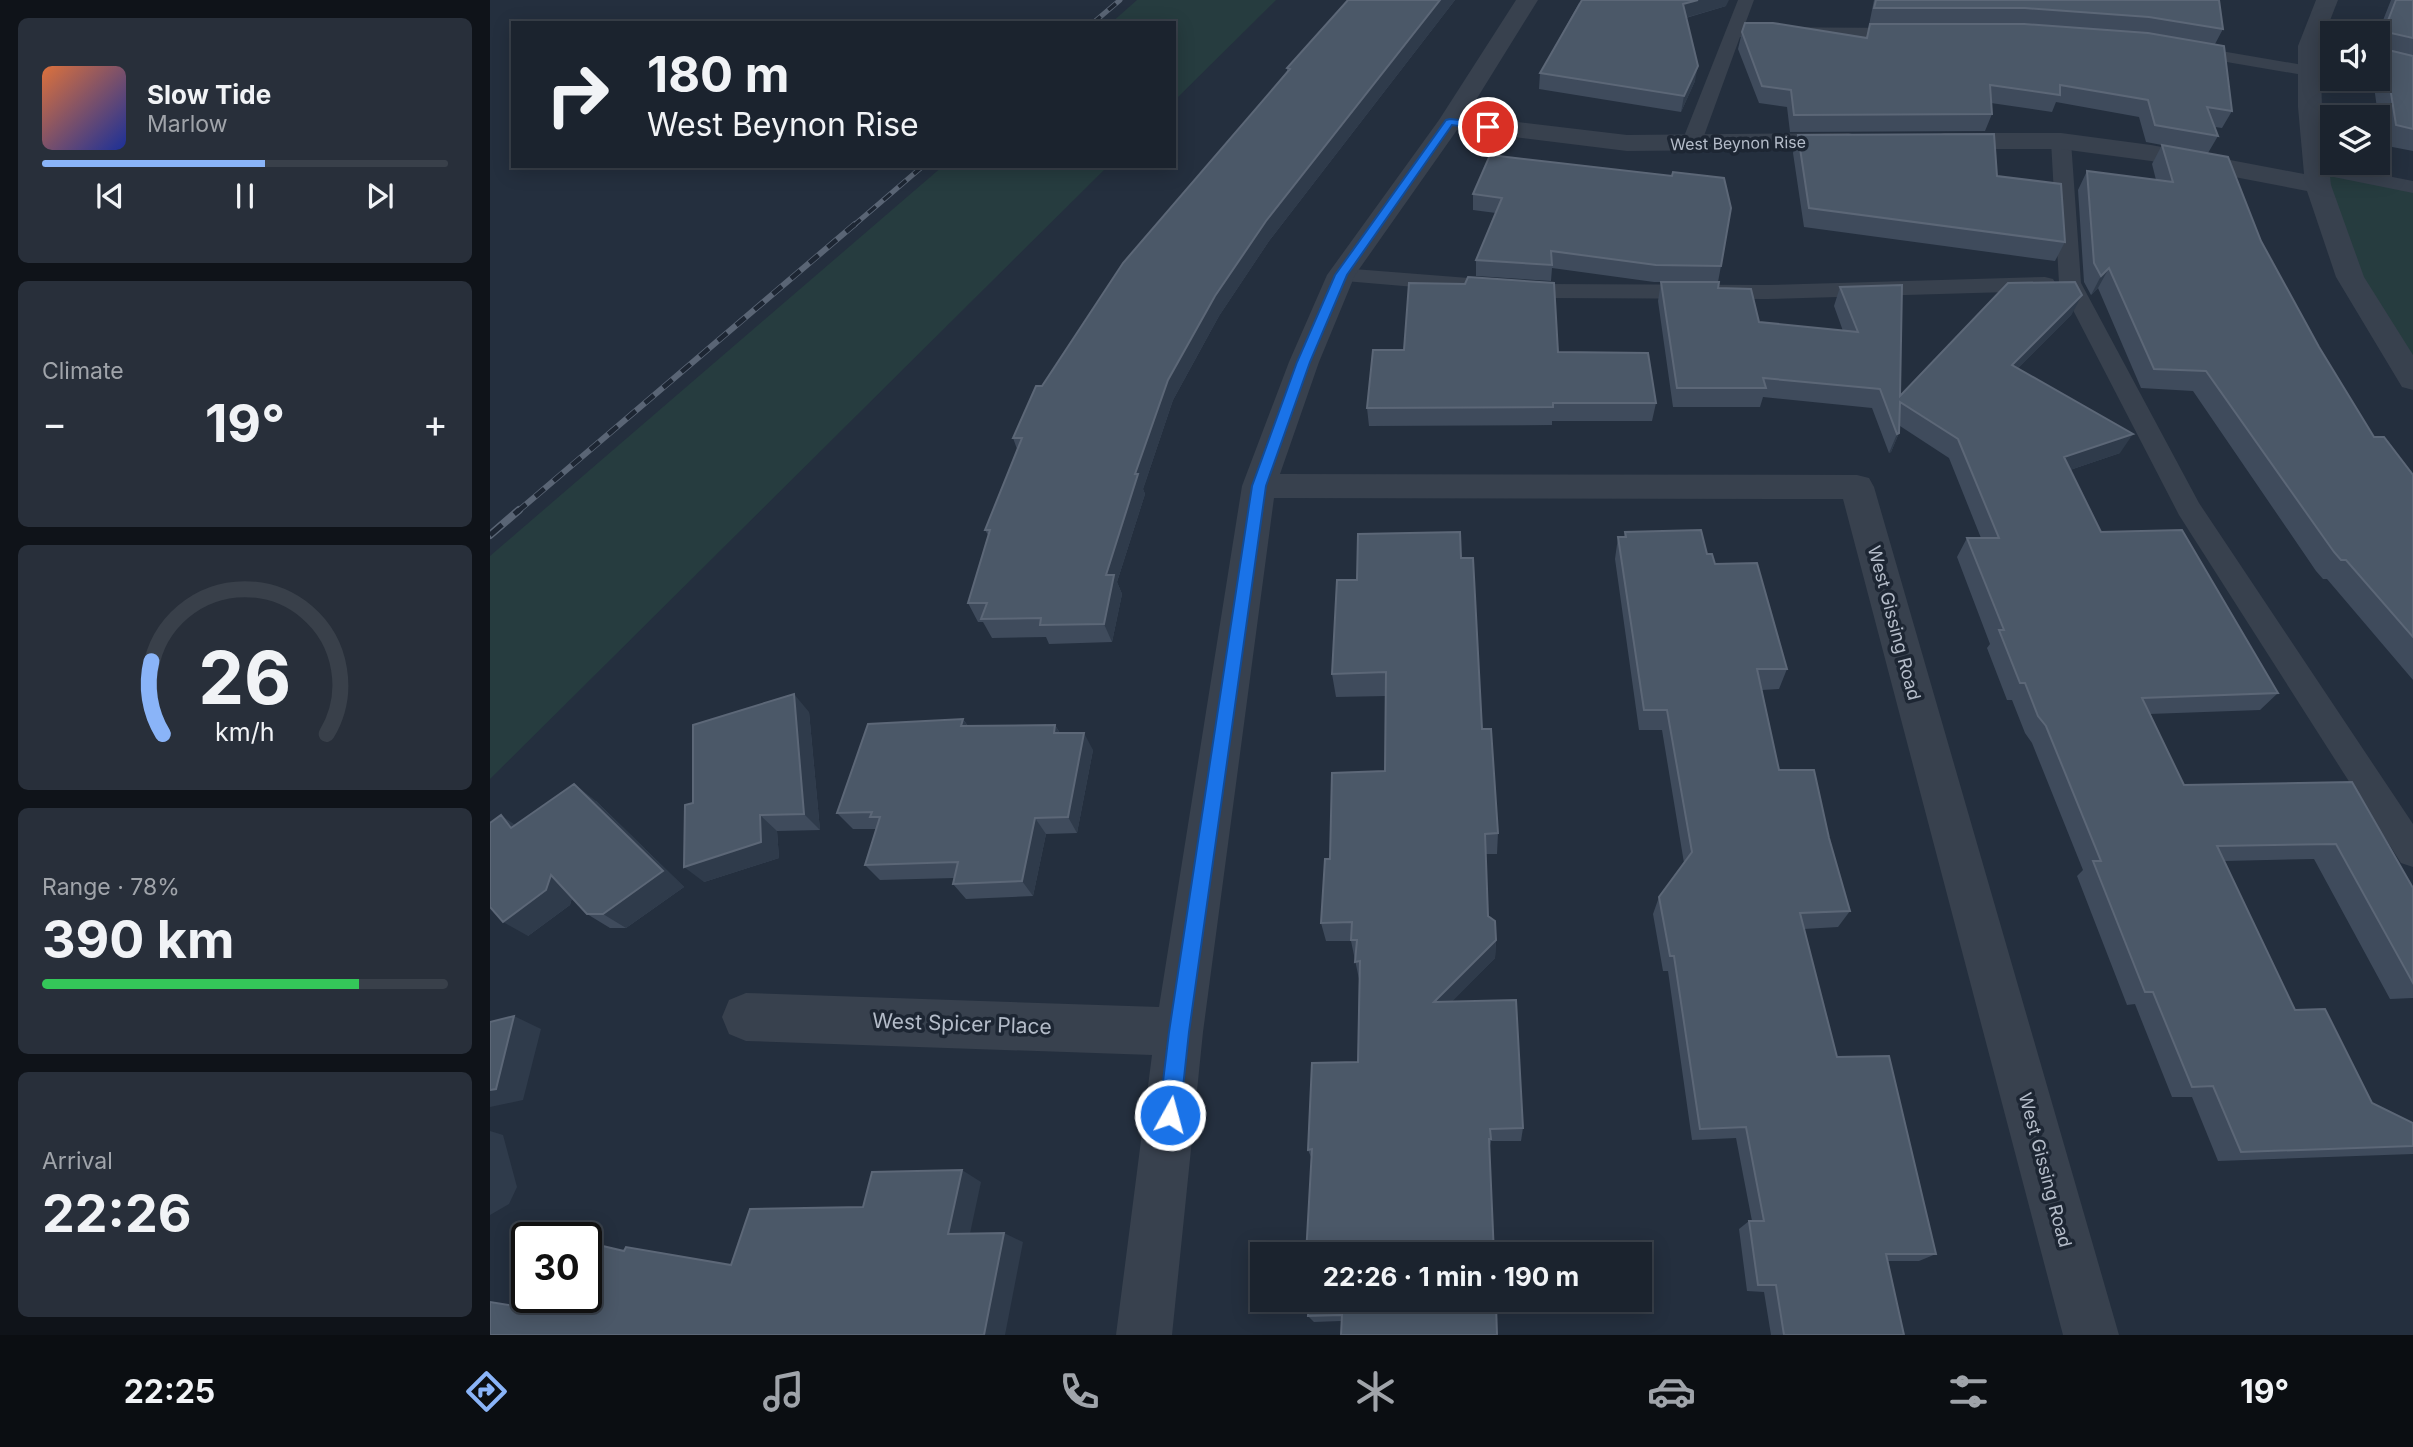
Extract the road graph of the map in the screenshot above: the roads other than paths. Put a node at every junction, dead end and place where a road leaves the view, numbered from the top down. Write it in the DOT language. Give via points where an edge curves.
graph roads {
  1 [pos="1527,0"];
  2 [pos="1746,0"];
  3 [pos="2327,0"];
  4 [pos="1732,32"];
  5 [pos="1923,33"];
  6 [pos="2166,47"];
  7 [pos="2317,56"];
  8 [pos="1450,122"];
  9 [pos="1870,141"];
  10 [pos="1924,141"];
  11 [pos="2061,141"];
  12 [pos="1691,145"];
  13 [pos="2317,176"];
  14 [pos="2413,187"];
  15 [pos="1341,275"];
  16 [pos="2070,283"];
  17 [pos="2413,380"];
  18 [pos="1259,486"];
  19 [pos="2413,852"];
  20 [pos="746,1017"];
  21 [pos="1179,1032"];
  22 [pos="1144,1335"];
  23 [pos="2091,1335"];
  1 -- 8 [label="street"];
  2 -- 4 [label="lane"];
  3 -- 7 [label="street"];
  4 -- 5 [label="lane"];
  4 -- 12 [label="lane"];
  6 -- 7 [label="lane"];
  7 -- 13 [label="street"];
  8 -- 12 [label="street, West Beynon Rise" via="1627,143"];
  8 -- 15 [label="street"];
  9 -- 12 [label="street, West Beynon Rise"];
  10 -- 11 [label="street"];
  11 -- 13 [label="street"];
  11 -- 16 [label="lane"];
  13 -- 14 [label="lane"];
  13 -- 17 [label="street" via="2350,277"];
  15 -- 16 [label="lane" via="1544,291 1767,292"];
  15 -- 18 [label="street"];
  16 -- 19 [label="lane" via="2188,508"];
  18 -- 21 [label="street"];
  18 -- 23 [label="street, West Gissing Road" via="1857,487"];
  20 -- 21 [label="street, West Spicer Place"];
  21 -- 22 [label="street"];
}
